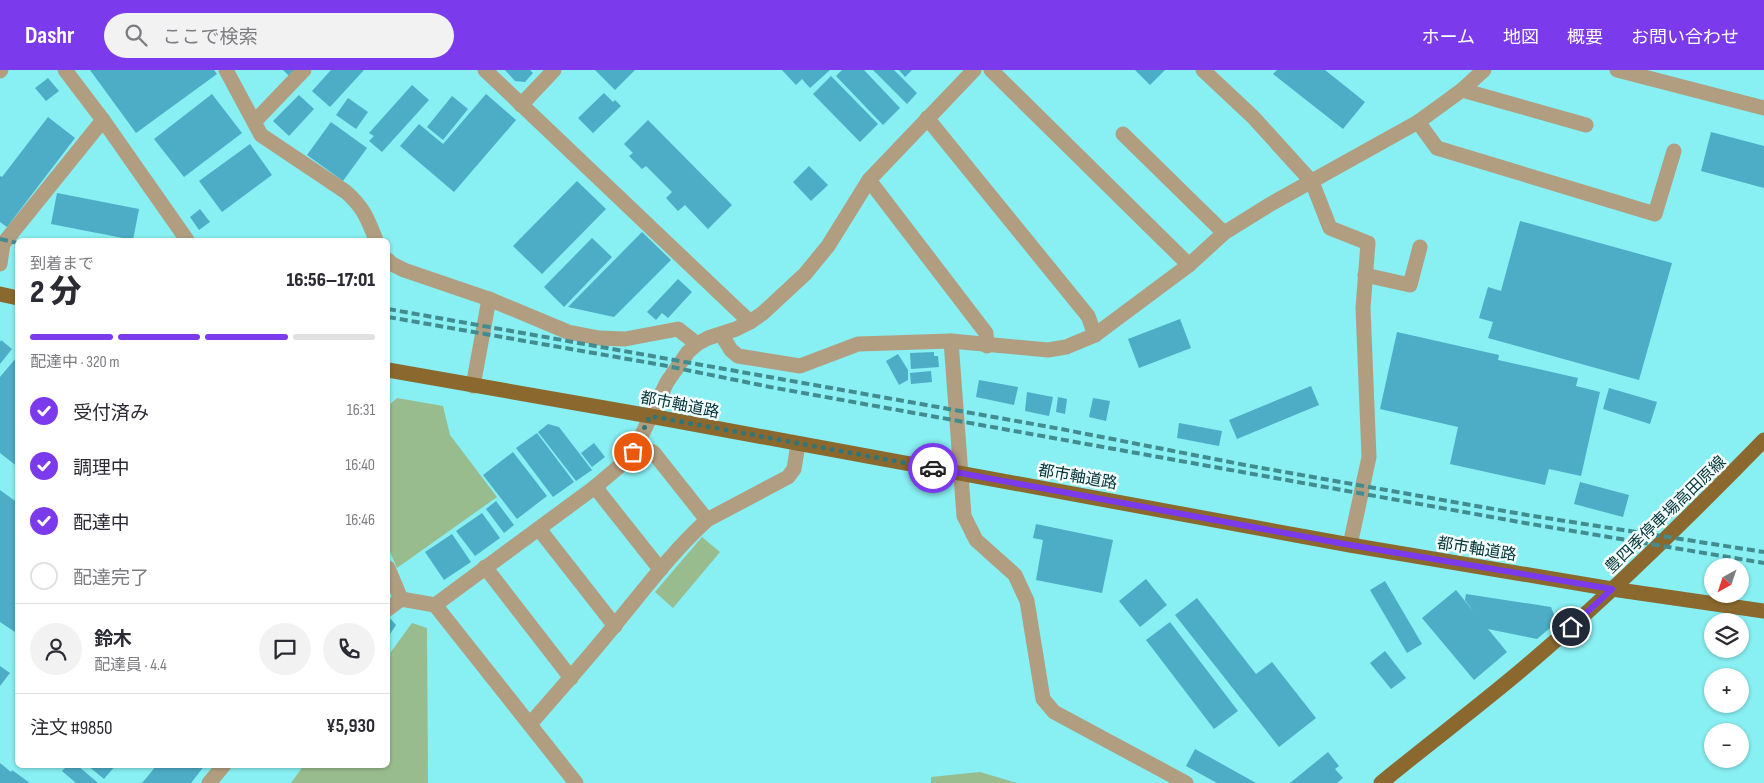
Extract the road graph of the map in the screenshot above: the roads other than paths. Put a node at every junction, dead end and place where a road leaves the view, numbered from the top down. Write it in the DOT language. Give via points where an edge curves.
graph roads {
  1 [pos="65,70"];
  2 [pos="226,70"];
  3 [pos="304,70"];
  4 [pos="485,70"];
  5 [pos="554,70"];
  6 [pos="974,70"];
  7 [pos="991,70"];
  8 [pos="1202,70"];
  9 [pos="1484,70"];
  10 [pos="1617,70"];
  11 [pos="1462,90"];
  12 [pos="521,105"];
  13 [pos="1764,108"];
  14 [pos="927,118"];
  15 [pos="103,120"];
  16 [pos="255,121"];
  17 [pos="1418,122"];
  18 [pos="1586,125"];
  19 [pos="1124,134"];
  20 [pos="1674,151"];
  21 [pos="869,180"];
  22 [pos="1312,182"];
  23 [pos="1224,233"];
  24 [pos="186,238"];
  25 [pos="375,238"];
  26 [pos="1420,247"];
  27 [pos="390,261"];
  28 [pos="0,264"];
  29 [pos="1189,264"];
  30 [pos="1365,275"];
  31 [pos="0,294"];
  32 [pos="15,297"];
  33 [pos="489,299"];
  34 [pos="750,322"];
  35 [pos="721,334"];
  36 [pos="1095,335"];
  37 [pos="951,341"];
  38 [pos="697,344"];
  39 [pos="987,346"];
  40 [pos="390,370"];
  41 [pos="473,386"];
  42 [pos="650,416"];
  43 [pos="1764,440"];
  44 [pos="798,444"];
  45 [pos="637,445"];
  46 [pos="961,473"];
  47 [pos="596,487"];
  48 [pos="706,520"];
  49 [pos="539,529"];
  50 [pos="1350,545"];
  51 [pos="485,567"];
  52 [pos="661,569"];
  53 [pos="390,573"];
  54 [pos="1612,589"];
  55 [pos="401,599"];
  56 [pos="435,606"];
  57 [pos="390,607"];
  58 [pos="1764,611"];
  59 [pos="615,626"];
  60 [pos="571,678"];
  61 [pos="530,724"];
  62 [pos="222,768"];
  63 [pos="209,783"];
  64 [pos="576,783"];
  65 [pos="1186,783"];
  66 [pos="1381,783"];
  1 -- 15 [label="street"];
  2 -- 16 [label="street"];
  3 -- 16 [label="street"];
  4 -- 12 [label="street"];
  5 -- 12 [label="street"];
  6 -- 14 [label="street"];
  7 -- 29 [label="street"];
  8 -- 22 [label="street" via="1253,117"];
  9 -- 11 [label="street"];
  10 -- 13 [label="street"];
  11 -- 17 [label="street"];
  11 -- 18 [label="street"];
  12 -- 34 [label="street"];
  14 -- 21 [label="street"];
  14 -- 36 [label="street" via="1088,316"];
  15 -- 24 [label="street"];
  15 -- 28 [label="street" via="3,244"];
  16 -- 25 [label="street" via="261,135 346,192 364,212"];
  17 -- 20 [label="street" via="1437,148 1655,214"];
  17 -- 22 [label="street"];
  19 -- 23 [label="street"];
  21 -- 34 [label="street" via="828,246 805,274"];
  21 -- 39 [label="street" via="986,333"];
  22 -- 23 [label="street"];
  22 -- 30 [label="street" via="1330,228 1368,243"];
  23 -- 29 [label="street"];
  26 -- 30 [label="street" via="1410,285"];
  27 -- 33 [label="street" via="404,270"];
  29 -- 36 [label="street"];
  30 -- 50 [label="street" via="1363,308 1369,457"];
  31 -- 32 [label="main road"];
  33 -- 38 [label="street" via="568,332 625,339 678,329"];
  33 -- 41 [label="street"];
  34 -- 35 [label="street"];
  35 -- 37 [label="street" via="738,356 800,366 858,344"];
  35 -- 38 [label="street"];
  36 -- 39 [label="street" via="1066,347 1048,350"];
  37 -- 39 [label="street"];
  37 -- 46 [label="street"];
  38 -- 42 [label="street" via="667,382"];
  40 -- 41 [label="main road, 都市軸道路"];
  41 -- 42 [label="main road, 都市軸道路"];
  42 -- 44 [label="main road, 都市軸道路"];
  42 -- 45 [label="street"];
  43 -- 54 [label="main road, 豊四季停車場高田原線"];
  44 -- 46 [label="main road, 都市軸道路"];
  44 -- 48 [label="street" via="794,469 788,476"];
  45 -- 47 [label="street" via="628,459"];
  45 -- 48 [label="street" via="653,452"];
  46 -- 50 [label="main road, 都市軸道路"];
  46 -- 65 [label="street" via="964,516 976,540 1015,575 1027,601 1043,699 1054,712"];
  47 -- 49 [label="street"];
  47 -- 52 [label="street"];
  48 -- 52 [label="street"];
  49 -- 51 [label="street"];
  49 -- 59 [label="street"];
  50 -- 54 [label="main road, 都市軸道路"];
  51 -- 56 [label="street"];
  51 -- 60 [label="street"];
  52 -- 59 [label="street"];
  53 -- 55 [label="street"];
  54 -- 58 [label="main road, 都市軸道路"];
  54 -- 66 [label="main road, 豊四季停車場高田原線" via="1525,667"];
  55 -- 56 [label="street"];
  55 -- 57 [label="street"];
  56 -- 61 [label="street"];
  59 -- 60 [label="street"];
  60 -- 61 [label="street"];
  61 -- 64 [label="street"];
  62 -- 63 [label="street"];
}
